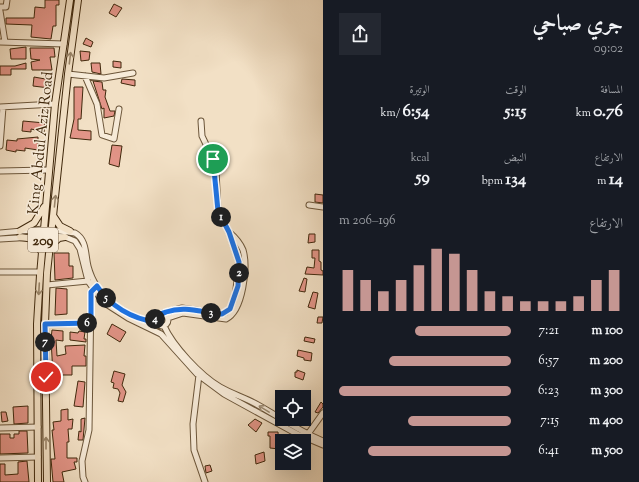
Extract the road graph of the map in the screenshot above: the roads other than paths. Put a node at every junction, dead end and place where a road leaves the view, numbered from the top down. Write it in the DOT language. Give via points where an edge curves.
graph roads {
  1 [pos="7,0"];
  2 [pos="70,0"];
  3 [pos="78,0"];
  4 [pos="0,7"];
  5 [pos="0,11"];
  6 [pos="2,42"];
  7 [pos="64,44"];
  8 [pos="133,73"];
  9 [pos="68,74"];
  10 [pos="85,76"];
  11 [pos="55,104"];
  12 [pos="1,107"];
  13 [pos="119,109"];
  14 [pos="201,121"];
  15 [pos="0,146"];
  16 [pos="48,170"];
  17 [pos="0,171"];
  18 [pos="46,204"];
  19 [pos="308,205"];
  20 [pos="323,206"];
  21 [pos="54,215"];
  22 [pos="70,231"];
  23 [pos="44,232"];
  24 [pos="229,232"];
  25 [pos="0,233"];
  26 [pos="52,233"];
  27 [pos="20,234"];
  28 [pos="65,237"];
  29 [pos="0,239"];
  30 [pos="50,246"];
  31 [pos="42,253"];
  32 [pos="0,272"];
  33 [pos="40,272"];
  34 [pos="88,281"];
  35 [pos="47,285"];
  36 [pos="95,288"];
  37 [pos="163,314"];
  38 [pos="168,318"];
  39 [pos="91,323"];
  40 [pos="45,324"];
  41 [pos="140,324"];
  42 [pos="159,324"];
  43 [pos="198,375"];
  44 [pos="323,413"];
  45 [pos="0,428"];
  46 [pos="38,428"];
  47 [pos="308,434"];
  48 [pos="311,435"];
  49 [pos="323,441"];
  50 [pos="323,445"];
  51 [pos="38,457"];
  52 [pos="0,458"];
  53 [pos="38,482"];
  54 [pos="46,482"];
  55 [pos="85,482"];
  56 [pos="205,482"];
  1 -- 4 [label="street" via="6,7"];
  2 -- 7 [label="main road, King Abdul Aziz Road / 209"];
  9 -- 3 [label="main road, King Abdul Aziz Road / 209, one-way"];
  5 -- 6 [label="street"];
  6 -- 7 [label="street"];
  7 -- 11 [label="main road, King Abdul Aziz Road / 209"];
  8 -- 10 [label="street" via="104,78"];
  9 -- 10 [label="street"];
  21 -- 9 [label="main road, King Abdul Aziz Road / 209, one-way"];
  10 -- 13 [label="street" via="97,104 102,136 114,138"];
  11 -- 12 [label="street"];
  11 -- 16 [label="main road, King Abdul Aziz Road / 209"];
  12 -- 15 [label="street"];
  14 -- 24 [label="street" via="202,136 216,170 218,211"];
  16 -- 17 [label="street"];
  16 -- 18 [label="main road, King Abdul Aziz Road / 209"];
  18 -- 23 [label="main road, King Abdul Aziz Road / 209"];
  18 -- 27 [label="main road" via="34,223"];
  19 -- 20 [label="street"];
  21 -- 22 [label="main road" via="60,226"];
  21 -- 26 [label="main road, King Abdul Aziz Road / 209"];
  22 -- 26 [label="street"];
  22 -- 36 [label="street" via="79,235 84,244"];
  23 -- 26 [label="street"];
  23 -- 27 [label="street"];
  23 -- 31 [label="main road, King Abdul Aziz Road / 209"];
  24 -- 37 [label="street" via="239,262 238,286 230,309 222,314 182,308"];
  24 -- 38 [label="street" via="240,244 244,256 244,274 235,312 226,319 183,313"];
  25 -- 27 [label="street"];
  26 -- 28 [label="street"];
  26 -- 30 [label="main road, King Abdul Aziz Road / 209"];
  27 -- 29 [label="street"];
  27 -- 31 [label="main road" via="35,239"];
  28 -- 30 [label="main road" via="59,238"];
  28 -- 34 [label="street" via="78,244"];
  30 -- 35 [label="main road, King Abdul Aziz Road / 209"];
  31 -- 33 [label="main road, King Abdul Aziz Road / 209"];
  32 -- 33 [label="street"];
  33 -- 46 [label="main road, King Abdul Aziz Road / 209, one-way" via="37,324"];
  34 -- 35 [label="street"];
  34 -- 36 [label="street"];
  35 -- 40 [label="main road, King Abdul Aziz Road / 209"];
  36 -- 39 [label="street" via="91,292"];
  36 -- 41 [label="street" via="109,306"];
  36 -- 42 [label="street" via="110,302 141,320"];
  37 -- 38 [label="street"];
  37 -- 42 [label="street" via="157,316"];
  38 -- 42 [label="street" via="167,323"];
  39 -- 40 [label="street"];
  39 -- 55 [label="street" via="89,430 82,461"];
  54 -- 40 [label="main road, King Abdul Aziz Road / 209, one-way"];
  41 -- 42 [label="street"];
  41 -- 43 [label="street" via="161,334"];
  47 -- 42 [label="street, one-way" via="257,404 218,386 177,346"];
  43 -- 50 [label="street" via="224,394"];
  43 -- 56 [label="street" via="193,424 194,450"];
  44 -- 47 [label="street"];
  45 -- 46 [label="street"];
  46 -- 51 [label="main road, King Abdul Aziz Road / 209"];
  48 -- 49 [label="street"];
  51 -- 52 [label="street"];
  51 -- 53 [label="main road, King Abdul Aziz Road / 209"];
}
